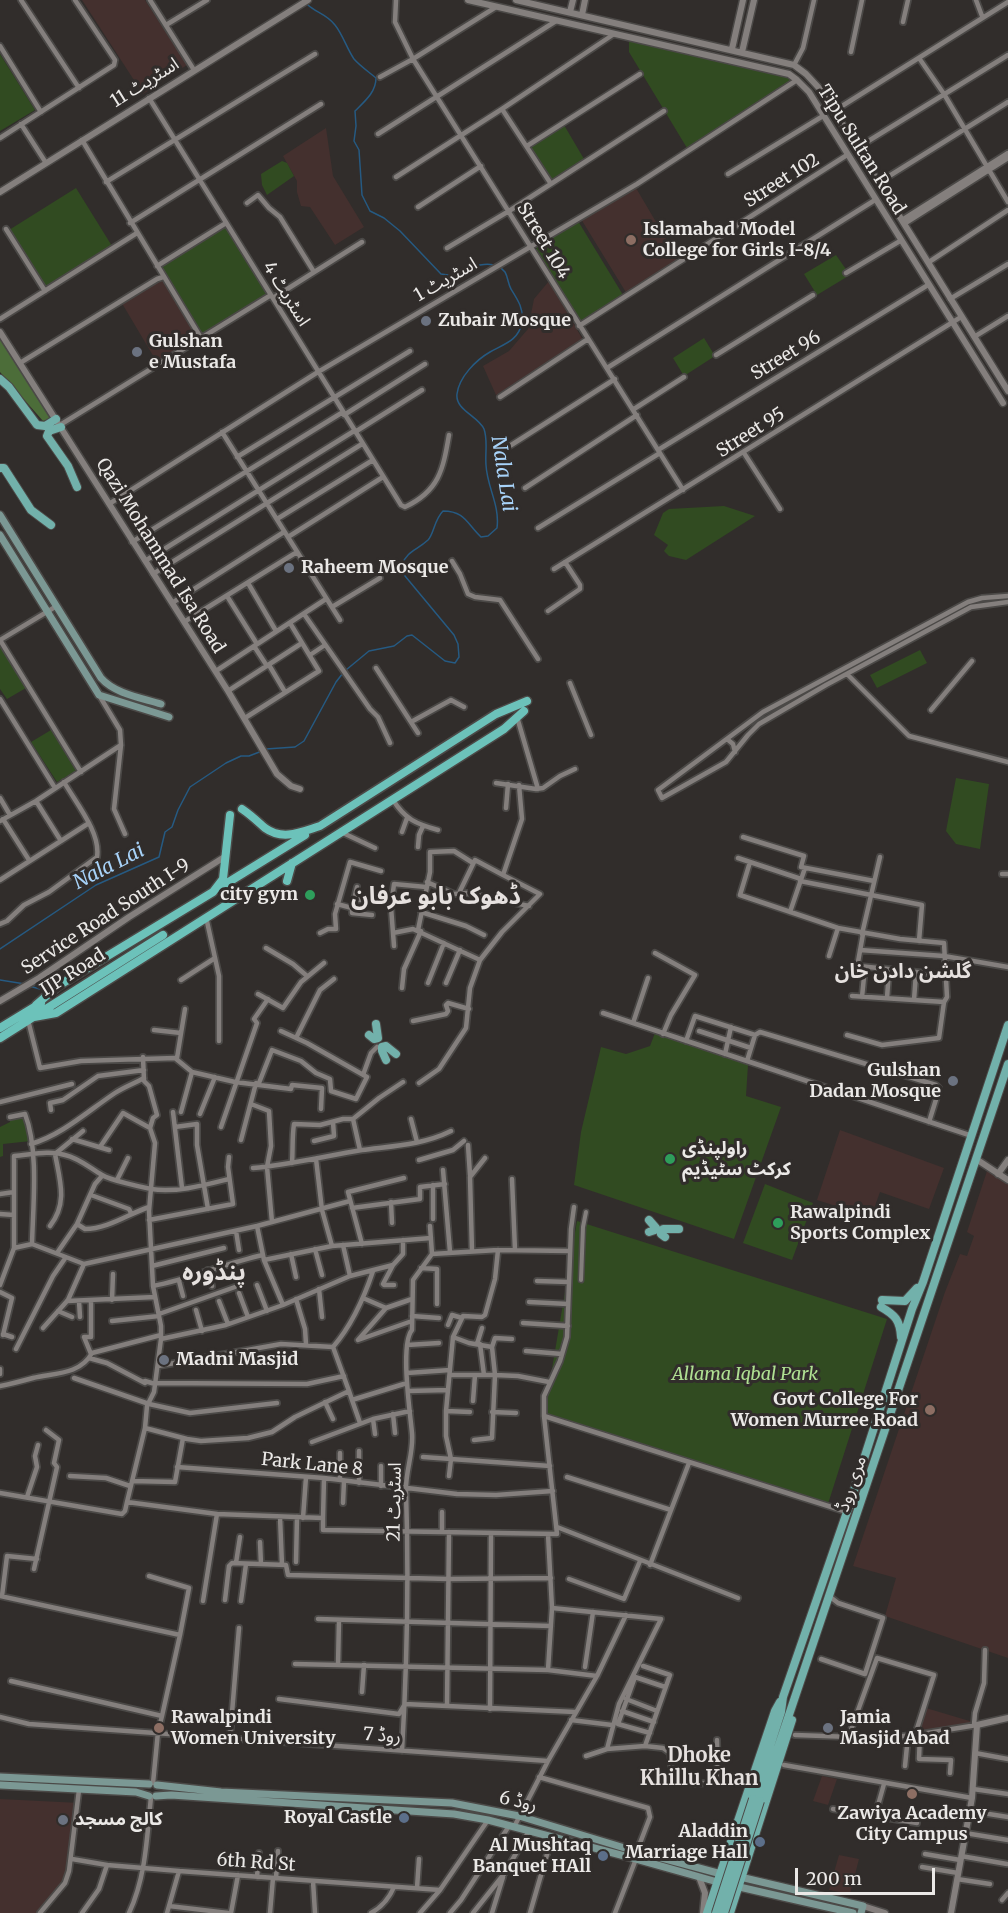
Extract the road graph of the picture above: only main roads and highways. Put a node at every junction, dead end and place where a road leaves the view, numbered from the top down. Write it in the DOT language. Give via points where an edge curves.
graph roads {
  1 [pos="0,379"];
  2 [pos="0,468"];
  3 [pos="76,487"];
  4 [pos="0,515"];
  5 [pos="51,525"];
  6 [pos="0,535"];
  7 [pos="27,559"];
  8 [pos="19,564"];
  9 [pos="106,684"];
  10 [pos="109,698"];
  11 [pos="527,700"];
  12 [pos="161,704"];
  13 [pos="520,714"];
  14 [pos="169,717"];
  15 [pos="242,809"];
  16 [pos="230,815"];
  17 [pos="320,826"];
  18 [pos="292,863"];
  19 [pos="287,881"];
  20 [pos="213,892"];
  21 [pos="36,1005"];
  22 [pos="31,1019"];
  23 [pos="376,1024"];
  24 [pos="1008,1025"];
  25 [pos="0,1028"];
  26 [pos="369,1035"];
  27 [pos="0,1038"];
  28 [pos="396,1054"];
  29 [pos="386,1060"];
  30 [pos="1008,1064"];
  31 [pos="649,1220"];
  32 [pos="679,1230"];
  33 [pos="649,1232"];
  34 [pos="665,1237"];
  35 [pos="923,1281"];
  36 [pos="901,1344"];
  37 [pos="783,1697"];
  38 [pos="795,1697"];
  39 [pos="0,1777"];
  40 [pos="153,1784"];
  41 [pos="0,1785"];
  42 [pos="152,1796"];
  43 [pos="756,1800"];
  44 [pos="637,1855"];
  45 [pos="742,1877"];
  46 [pos="719,1878"];
  47 [pos="738,1887"];
  48 [pos="862,1909"];
  49 [pos="705,1913"];
  50 [pos="716,1913"];
  51 [pos="724,1913"];
  52 [pos="730,1913"];
  53 [pos="853,1913"];
  1 -- 3 [label="main road" via="37,425 59,424 47,436 68,466"];
  2 -- 5 [label="main road" via="4,468 31,510"];
  4 -- 7 [label="main road"];
  6 -- 8 [label="main road"];
  7 -- 8 [label="main road"];
  7 -- 9 [label="main road"];
  8 -- 10 [label="main road" via="99,696"];
  9 -- 10 [label="main road"];
  9 -- 12 [label="main road"];
  10 -- 14 [label="main road"];
  11 -- 17 [label="highway" via="496,714"];
  13 -- 18 [label="highway" via="504,729"];
  15 -- 17 [label="highway" via="265,828 286,836"];
  16 -- 20 [label="highway" via="223,879"];
  17 -- 20 [label="highway"];
  18 -- 19 [label="highway"];
  18 -- 22 [label="highway" via="56,1013"];
  20 -- 21 [label="highway" via="58,986"];
  21 -- 22 [label="highway, IJP Road" via="162,933"];
  21 -- 25 [label="highway, IJP Road"];
  22 -- 27 [label="highway, IJP Road"];
  23 -- 26 [label="main road" via="378,1038"];
  24 -- 35 [label="main road, مری روڈ"];
  28 -- 29 [label="main road" via="382,1047"];
  30 -- 38 [label="main road, مری روڈ"];
  31 -- 33 [label="main road" via="656,1228"];
  32 -- 34 [label="main road" via="663,1229 661,1234"];
  35 -- 36 [label="main road, مری روڈ"];
  35 -- 36 [label="main road" via="905,1300 882,1304 900,1323"];
  36 -- 37 [label="main road, مری روڈ"];
  37 -- 43 [label="main road, مری روڈ"];
  37 -- 46 [label="main road"];
  38 -- 43 [label="main road, مری روڈ"];
  38 -- 45 [label="main road" via="786,1744"];
  39 -- 40 [label="main road, روڈ 6"];
  40 -- 42 [label="main road" via="146,1789"];
  40 -- 42 [label="main road" via="160,1791"];
  40 -- 44 [label="main road, روڈ 6" via="221,1792 452,1803 519,1816"];
  41 -- 42 [label="main road, روڈ 6"];
  42 -- 44 [label="main road, روڈ 6" via="454,1814"];
  43 -- 50 [label="main road, مری روڈ, bridge"];
  43 -- 51 [label="main road, مری روڈ, bridge"];
  44 -- 46 [label="main road, روڈ 6"];
  44 -- 46 [label="main road, روڈ 6" via="699,1877"];
  45 -- 46 [label="main road, روڈ 6"];
  45 -- 47 [label="main road"];
  45 -- 48 [label="main road, روڈ 6"];
  46 -- 47 [label="main road, روڈ 6"];
  46 -- 49 [label="main road"];
  47 -- 52 [label="main road"];
  47 -- 53 [label="main road, روڈ 6"];
}
